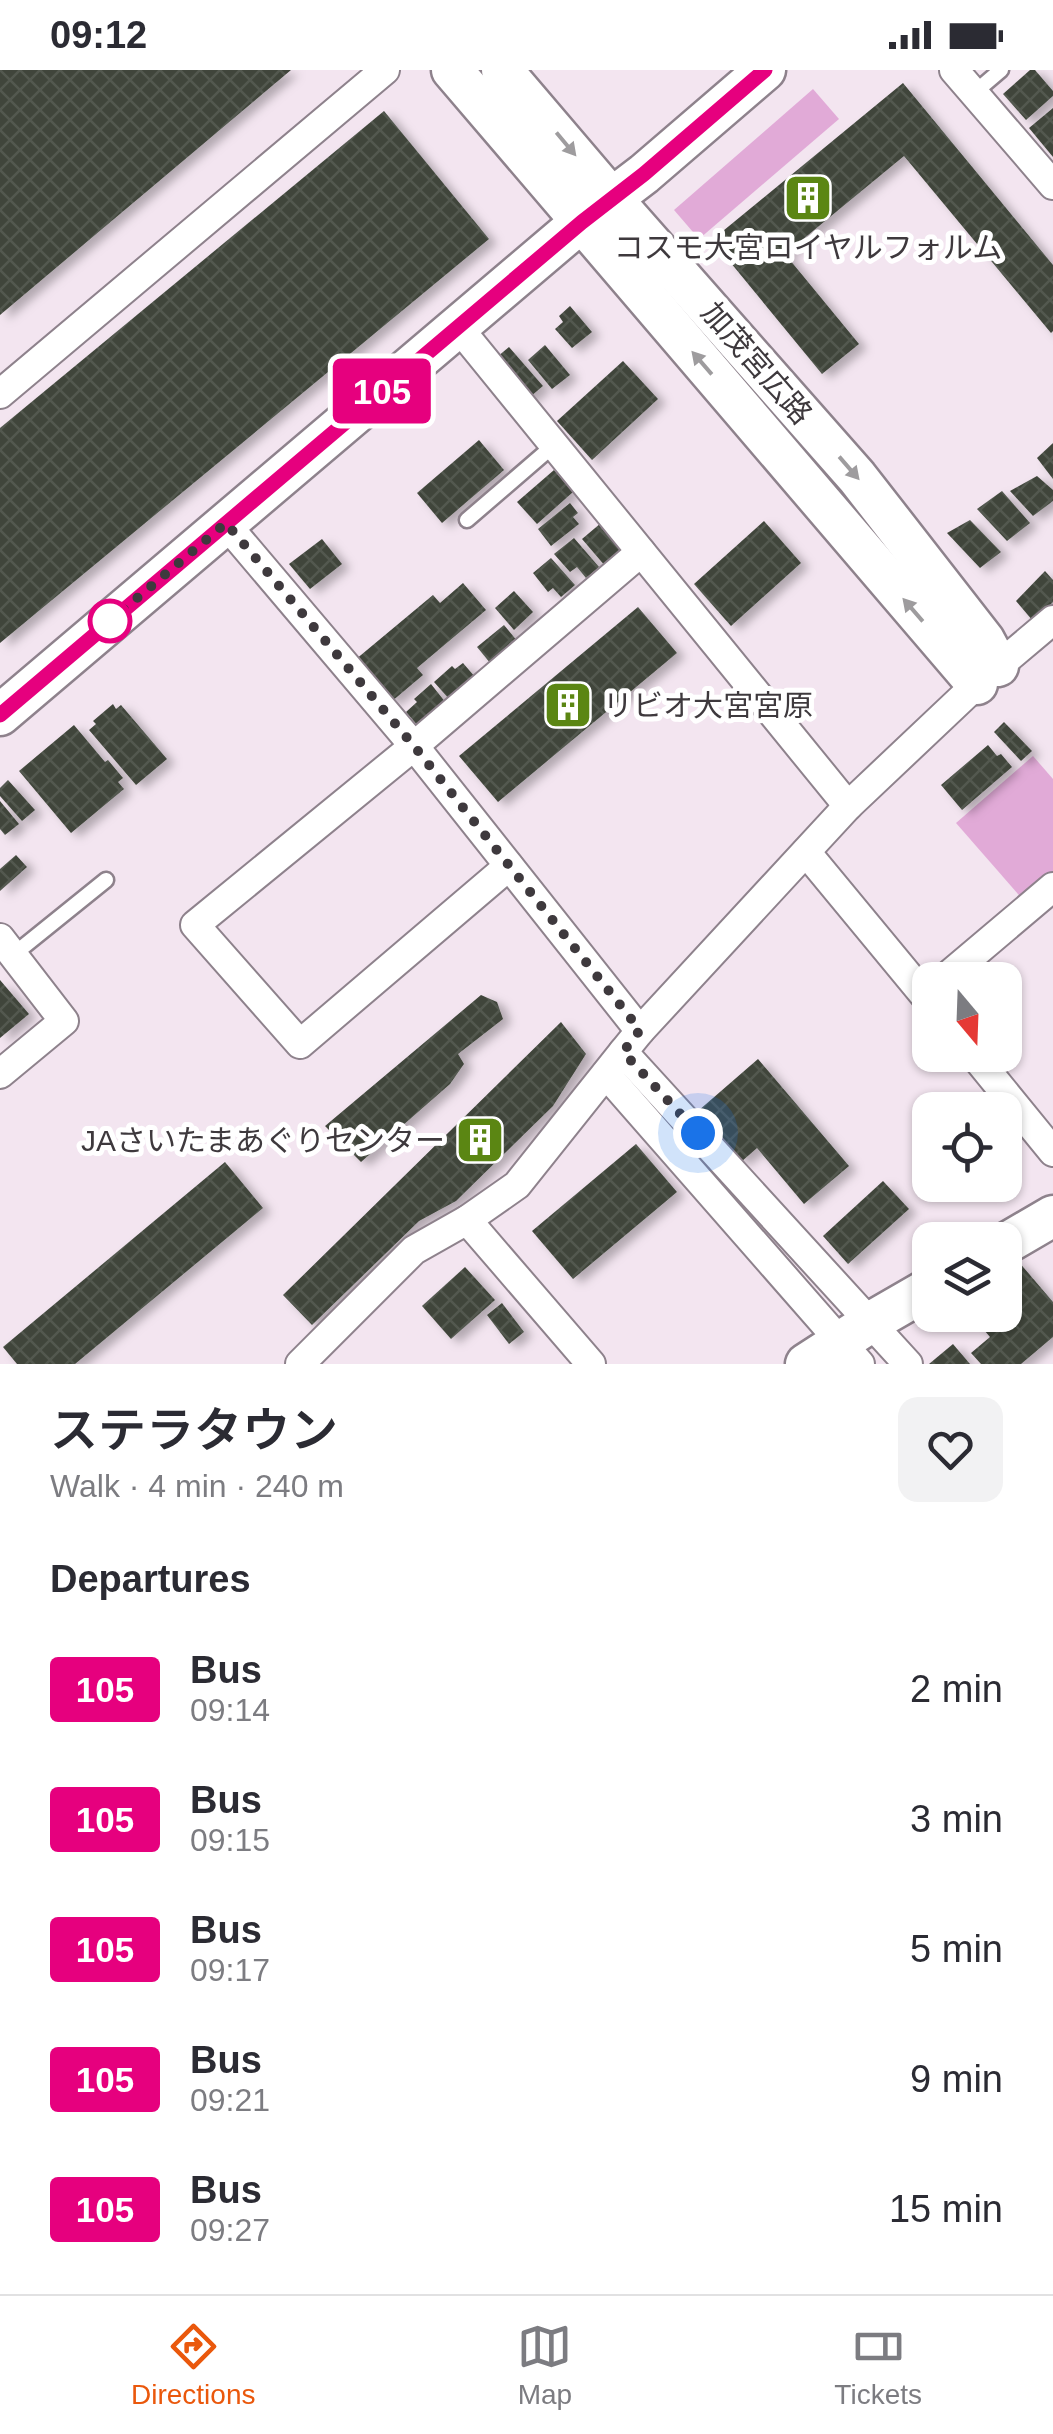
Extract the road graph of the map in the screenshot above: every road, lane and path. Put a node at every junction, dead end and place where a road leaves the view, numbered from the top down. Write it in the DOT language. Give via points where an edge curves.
graph roads {
  1 [pos="385,70"];
  2 [pos="452,70"];
  3 [pos="502,70"];
  4 [pos="765,70"];
  5 [pos="954,70"];
  6 [pos="1000,70"];
  7 [pos="974,93"];
  8 [pos="1053,185"];
  9 [pos="597,210"];
  10 [pos="458,327"];
  11 [pos="0,394"];
  12 [pos="554,445"];
  13 [pos="467,520"];
  14 [pos="226,523"];
  15 [pos="641,552"];
  16 [pos="1053,620"];
  17 [pos="988,675"];
  18 [pos="0,715"];
  19 [pos="414,746"];
  20 [pos="848,806"];
  21 [pos="806,852"];
  22 [pos="509,866"];
  23 [pos="106,880"];
  24 [pos="1053,887"];
  25 [pos="7,947"];
  26 [pos="967,962"];
  27 [pos="912,970"];
  28 [pos="623,1052"];
  29 [pos="988,1072"];
  30 [pos="0,1074"];
  31 [pos="1053,1152"];
  32 [pos="1053,1216"];
  33 [pos="467,1220"];
  34 [pos="1022,1234"];
  35 [pos="912,1300"];
  36 [pos="855,1339"];
  37 [pos="300,1364"];
  38 [pos="591,1364"];
  39 [pos="806,1364"];
  40 [pos="908,1364"];
  1 -- 11 [label="street"];
  2 -- 9 [label="street"];
  3 -- 9 [label="street, one-way"];
  4 -- 9 [label="street"];
  5 -- 7 [label="street"];
  6 -- 7 [label="lane"];
  7 -- 8 [label="street"];
  9 -- 10 [label="street"];
  9 -- 17 [label="street"];
  10 -- 12 [label="street"];
  10 -- 14 [label="street"];
  12 -- 13 [label="lane"];
  12 -- 15 [label="street"];
  14 -- 18 [label="street"];
  14 -- 19 [label="street"];
  15 -- 19 [label="street"];
  15 -- 20 [label="street"];
  16 -- 17 [label="street"];
  17 -- 20 [label="street"];
  19 -- 22 [label="street"];
  19 -- 22 [label="street" via="195,925 300,1044"];
  20 -- 21 [label="street"];
  21 -- 27 [label="street"];
  21 -- 28 [label="street"];
  22 -- 28 [label="street"];
  23 -- 25 [label="lane"];
  24 -- 26 [label="street"];
  25 -- 30 [label="street" via="64,1021"];
  28 -- 33 [label="street" via="517,1185"];
  28 -- 36 [label="street"];
  29 -- 31 [label="street"];
  32 -- 34 [label="street"];
  33 -- 37 [label="street" via="414,1250"];
  33 -- 38 [label="street"];
  35 -- 36 [label="street"];
  36 -- 39 [label="street"];
  36 -- 40 [label="street"];
}
